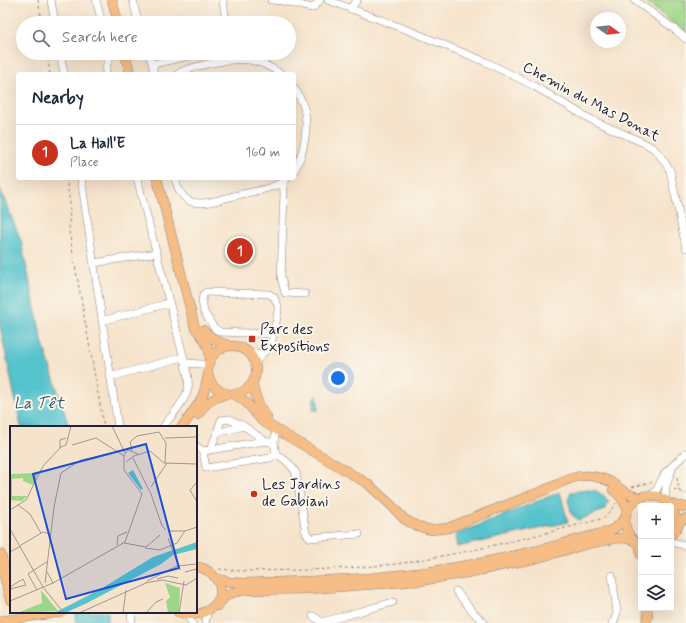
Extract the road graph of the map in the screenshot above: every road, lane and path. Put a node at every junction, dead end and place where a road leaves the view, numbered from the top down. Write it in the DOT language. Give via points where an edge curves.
graph roads {
  1 [pos="38,0"];
  2 [pos="51,0"];
  3 [pos="96,0"];
  4 [pos="112,0"];
  5 [pos="133,0"];
  6 [pos="224,0"];
  7 [pos="271,0"];
  8 [pos="320,0"];
  9 [pos="328,0"];
  10 [pos="357,0"];
  11 [pos="634,0"];
  12 [pos="350,9"];
  13 [pos="41,16"];
  14 [pos="54,16"];
  15 [pos="100,16"];
  16 [pos="116,16"];
  17 [pos="136,16"];
  18 [pos="225,16"];
  19 [pos="686,39"];
  20 [pos="48,60"];
  21 [pos="61,60"];
  22 [pos="108,60"];
  23 [pos="127,60"];
  24 [pos="152,60"];
  25 [pos="165,60"];
  26 [pos="226,60"];
  27 [pos="255,60"];
  28 [pos="153,64"];
  29 [pos="50,72"];
  30 [pos="64,72"];
  31 [pos="106,72"];
  32 [pos="130,72"];
  33 [pos="153,72"];
  34 [pos="182,72"];
  35 [pos="278,72"];
  36 [pos="296,92"];
  37 [pos="296,167"];
  38 [pos="66,180"];
  39 [pos="81,180"];
  40 [pos="138,180"];
  41 [pos="158,180"];
  42 [pos="174,180"];
  43 [pos="285,180"];
  44 [pos="686,248"];
  45 [pos="156,253"];
  46 [pos="94,263"];
  47 [pos="305,294"];
  48 [pos="169,303"];
  49 [pos="193,316"];
  50 [pos="102,322"];
  51 [pos="273,334"];
  52 [pos="228,346"];
  53 [pos="263,353"];
  54 [pos="251,354"];
  55 [pos="184,360"];
  56 [pos="255,363"];
  57 [pos="208,367"];
  58 [pos="110,377"];
  59 [pos="252,383"];
  60 [pos="230,394"];
  61 [pos="104,426"];
  62 [pos="118,426"];
  63 [pos="164,426"];
  64 [pos="183,426"];
  65 [pos="190,426"];
  66 [pos="244,426"];
  67 [pos="276,428"];
  68 [pos="217,433"];
  69 [pos="265,441"];
  70 [pos="274,443"];
  71 [pos="197,446"];
  72 [pos="207,450"];
  73 [pos="686,453"];
  74 [pos="276,454"];
  75 [pos="663,485"];
  76 [pos="686,494"];
  77 [pos="623,495"];
  78 [pos="651,496"];
  79 [pos="640,498"];
  80 [pos="667,503"];
  81 [pos="669,503"];
  82 [pos="674,505"];
  83 [pos="686,507"];
  84 [pos="674,514"];
  85 [pos="626,515"];
  86 [pos="686,518"];
  87 [pos="674,530"];
  88 [pos="674,533"];
  89 [pos="359,534"];
  90 [pos="674,538"];
  91 [pos="638,543"];
  92 [pos="683,545"];
  93 [pos="0,555"];
  94 [pos="197,565"];
  95 [pos="217,568"];
  96 [pos="612,574"];
  97 [pos="216,578"];
  98 [pos="456,591"];
  99 [pos="10,596"];
  100 [pos="393,602"];
  101 [pos="217,606"];
  102 [pos="647,611"];
  103 [pos="13,613"];
  104 [pos="55,613"];
  105 [pos="131,613"];
  106 [pos="179,613"];
  107 [pos="313,616"];
  108 [pos="206,619"];
  109 [pos="0,621"];
  110 [pos="190,621"];
  111 [pos="337,621"];
  112 [pos="14,623"];
  113 [pos="132,623"];
  114 [pos="484,623"];
  115 [pos="612,623"];
  116 [pos="646,623"];
  1 -- 13 [label="path"];
  2 -- 14 [label="street"];
  3 -- 15 [label="street"];
  4 -- 16 [label="main road"];
  5 -- 17 [label="street"];
  6 -- 18 [label="street"];
  7 -- 8 [label="street" via="312,8"];
  9 -- 12 [label="street, Chemin du Mas Donat"];
  10 -- 12 [label="street"];
  11 -- 19 [label="street"];
  12 -- 44 [label="street, Chemin du Mas Donat" via="486,62 534,86 590,119 653,148 670,170"];
  20 -- 29 [label="path"];
  21 -- 30 [label="street"];
  22 -- 31 [label="street"];
  23 -- 32 [label="main road"];
  24 -- 28 [label="street"];
  25 -- 28 [label="street"];
  26 -- 34 [label="street"];
  27 -- 35 [label="street"];
  28 -- 33 [label="street"];
  36 -- 37 [label="street" via="304,107 305,125 300,159"];
  38 -- 61 [label="path" via="70,203 69,231"];
  39 -- 46 [label="street"];
  40 -- 45 [label="street"];
  41 -- 49 [label="main road"];
  42 -- 43 [label="street" via="180,193 189,201 197,203 268,188"];
  43 -- 47 [label="street" via="281,277 285,293"];
  45 -- 46 [label="street"];
  45 -- 48 [label="street"];
  46 -- 50 [label="street"];
  48 -- 50 [label="street"];
  48 -- 55 [label="street"];
  49 -- 52 [label="main road" via="208,336"];
  49 -- 57 [label="main road" via="195,328 208,347"];
  50 -- 58 [label="street"];
  51 -- 51 [label="street" via="278,307 274,297 269,294 206,292 203,295 204,312 214,328 220,332"];
  51 -- 53 [label="street" via="270,348"];
  52 -- 54 [label="main road" via="240,347"];
  52 -- 57 [label="main road" via="215,352"];
  53 -- 54 [label="street"];
  53 -- 56 [label="street"];
  54 -- 56 [label="main road"];
  55 -- 57 [label="street"];
  55 -- 58 [label="street"];
  55 -- 63 [label="street" via="189,388"];
  56 -- 59 [label="main road" via="255,377"];
  57 -- 60 [label="main road" via="210,382 214,387"];
  57 -- 64 [label="main road" via="204,392"];
  58 -- 62 [label="street"];
  59 -- 60 [label="main road" via="241,392"];
  59 -- 67 [label="main road" via="259,406"];
  60 -- 65 [label="main road" via="212,399"];
  60 -- 67 [label="main road" via="247,403 262,421"];
  66 -- 68 [label="street"];
  66 -- 68 [label="street" via="230,419 221,420"];
  66 -- 69 [label="street"];
  67 -- 70 [label="street"];
  67 -- 77 [label="main road" via="368,484 404,519 431,530 448,528 580,476 604,479"];
  68 -- 72 [label="street"];
  69 -- 70 [label="street"];
  69 -- 72 [label="street"];
  70 -- 74 [label="street"];
  71 -- 72 [label="street"];
  72 -- 74 [label="street" via="206,468 270,458"];
  73 -- 75 [label="street" via="674,465"];
  74 -- 89 [label="street" via="292,465 296,473 306,533 310,538"];
  75 -- 76 [label="path"];
  75 -- 77 [label="path" via="652,482 640,484 628,488"];
  75 -- 78 [label="street"];
  75 -- 81 [label="street"];
  77 -- 79 [label="main road"];
  77 -- 85 [label="main road"];
  77 -- 95 [label="path" via="601,519 462,553 397,564 350,568 240,571"];
  78 -- 79 [label="main road"];
  78 -- 80 [label="main road"];
  79 -- 85 [label="main road" via="630,506"];
  82 -- 83 [label="main road"];
  84 -- 87 [label="main road"];
  85 -- 91 [label="main road" via="625,526"];
  85 -- 97 [label="main road" via="609,531 535,551 427,572 266,583 230,582"];
  86 -- 88 [label="main road"];
  90 -- 92 [label="street"];
  91 -- 101 [label="main road" via="618,538 477,572 420,580 310,589 245,590 231,593"];
  93 -- 99 [label="highway"];
  94 -- 97 [label="main road"];
  96 -- 115 [label="street" via="617,612"];
  97 -- 101 [label="main road" via="220,592"];
  98 -- 114 [label="street"];
  100 -- 111 [label="street"];
  101 -- 108 [label="main road"];
  102 -- 116 [label="main road"];
  103 -- 112 [label="highway"];
  104 -- 109 [label="main road, bridge"];
  105 -- 113 [label="street"];
  106 -- 110 [label="main road"];
  107 -- 111 [label="street" via="322,622"];
  108 -- 110 [label="main road"];
}
